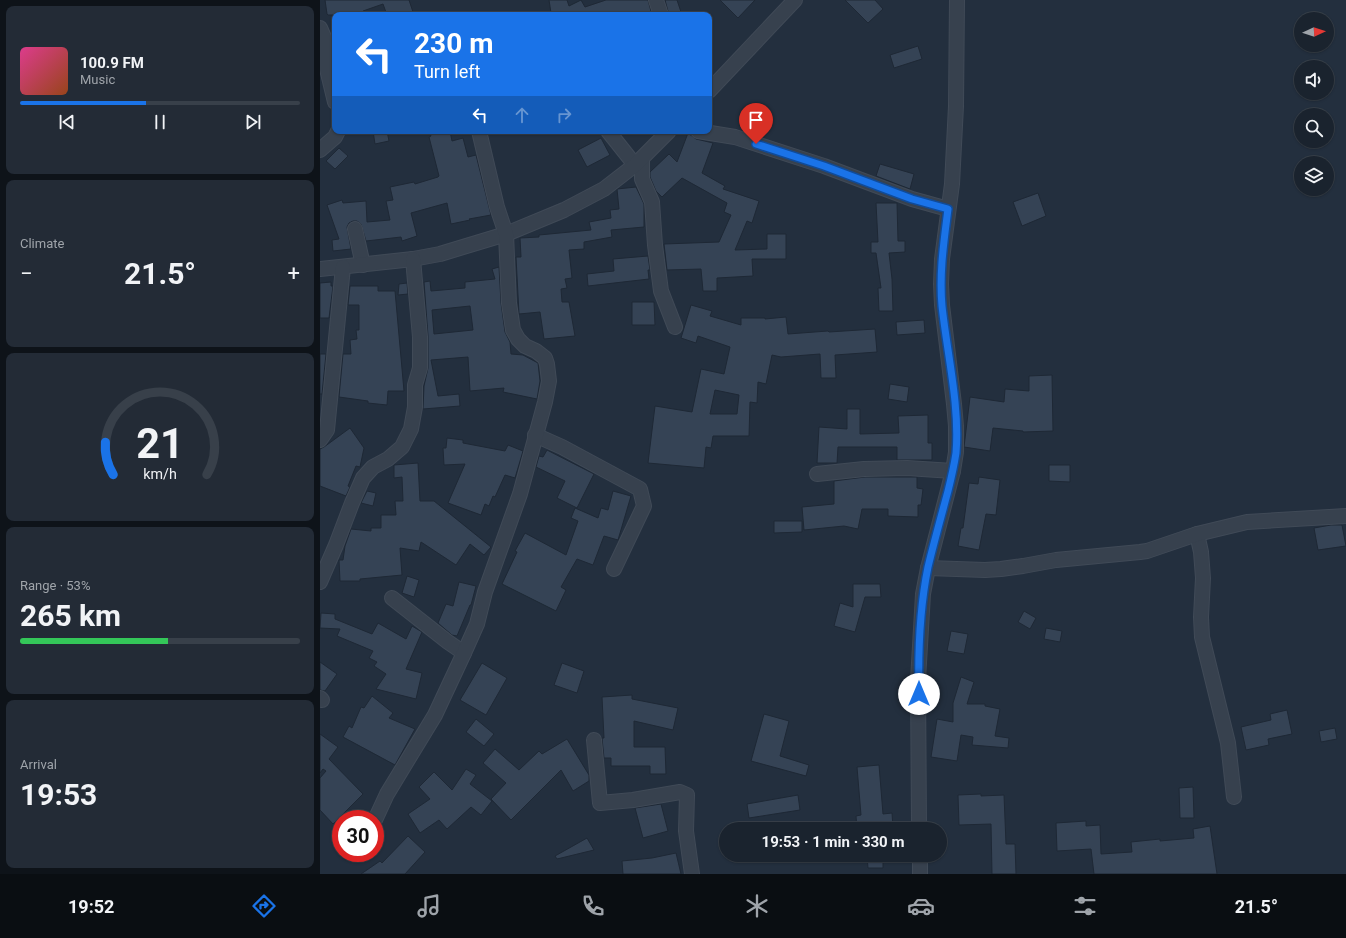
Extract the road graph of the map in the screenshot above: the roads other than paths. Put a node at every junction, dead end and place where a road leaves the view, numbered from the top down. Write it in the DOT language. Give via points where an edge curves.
graph roads {
  1 [pos="656,0"];
  2 [pos="795,0"];
  3 [pos="957,0"];
  4 [pos="659,12"];
  5 [pos="320,28"];
  6 [pos="712,88"];
  7 [pos="332,90"];
  8 [pos="712,133"];
  9 [pos="336,134"];
  10 [pos="480,134"];
  11 [pos="611,134"];
  12 [pos="666,134"];
  13 [pos="320,150"];
  14 [pos="638,162"];
  15 [pos="948,209"];
  16 [pos="355,229"];
  17 [pos="506,234"];
  18 [pos="413,259"];
  19 [pos="363,265"];
  20 [pos="343,267"];
  21 [pos="320,269"];
  22 [pos="674,327"];
  23 [pos="535,435"];
  24 [pos="320,440"];
  25 [pos="953,471"];
  26 [pos="817,474"];
  27 [pos="1346,516"];
  28 [pos="1197,534"];
  29 [pos="928,568"];
  30 [pos="614,569"];
  31 [pos="320,582"];
  32 [pos="392,598"];
  33 [pos="464,653"];
  34 [pos="594,740"];
  35 [pos="1234,797"];
  36 [pos="380,810"];
  37 [pos="920,822"];
  38 [pos="920,862"];
  39 [pos="692,874"];
  40 [pos="920,874"];
  1 -- 4 [label="street"];
  2 -- 6 [label="street"];
  3 -- 15 [label="street" via="956,106 952,184"];
  5 -- 7 [label="street" via="326,42 327,69"];
  8 -- 15 [label="street" via="734,137 824,166 912,199"];
  9 -- 13 [label="street"];
  10 -- 17 [label="street"];
  11 -- 14 [label="street"];
  12 -- 14 [label="street"];
  14 -- 17 [label="street" via="615,182 589,198"];
  14 -- 22 [label="street" via="642,180 652,202 662,291"];
  15 -- 25 [label="street" via="941,284 956,426"];
  16 -- 19 [label="street"];
  17 -- 18 [label="street" via="440,254"];
  17 -- 23 [label="street" via="509,303 514,330 518,339 525,346 541,354 547,364 549,381"];
  18 -- 19 [label="street"];
  18 -- 31 [label="street" via="420,336 420,368 415,385 411,429 402,447 388,459 372,467 363,478"];
  19 -- 20 [label="street"];
  20 -- 21 [label="street"];
  20 -- 24 [label="street" via="327,430"];
  23 -- 30 [label="street" via="640,489 644,506"];
  23 -- 33 [label="street" via="520,494"];
  25 -- 26 [label="street" via="907,468"];
  25 -- 29 [label="street"];
  27 -- 28 [label="street" via="1247,522"];
  28 -- 29 [label="street" via="1140,552 1056,560 1001,569"];
  28 -- 35 [label="street" via="1203,578 1202,637 1228,743"];
  29 -- 37 [label="street" via="921,616 918,680"];
  32 -- 33 [label="street"];
  33 -- 36 [label="street" via="435,715"];
  34 -- 39 [label="street" via="600,803 680,792 686,796 686,831"];
  38 -- 40 [label="street"];
}
